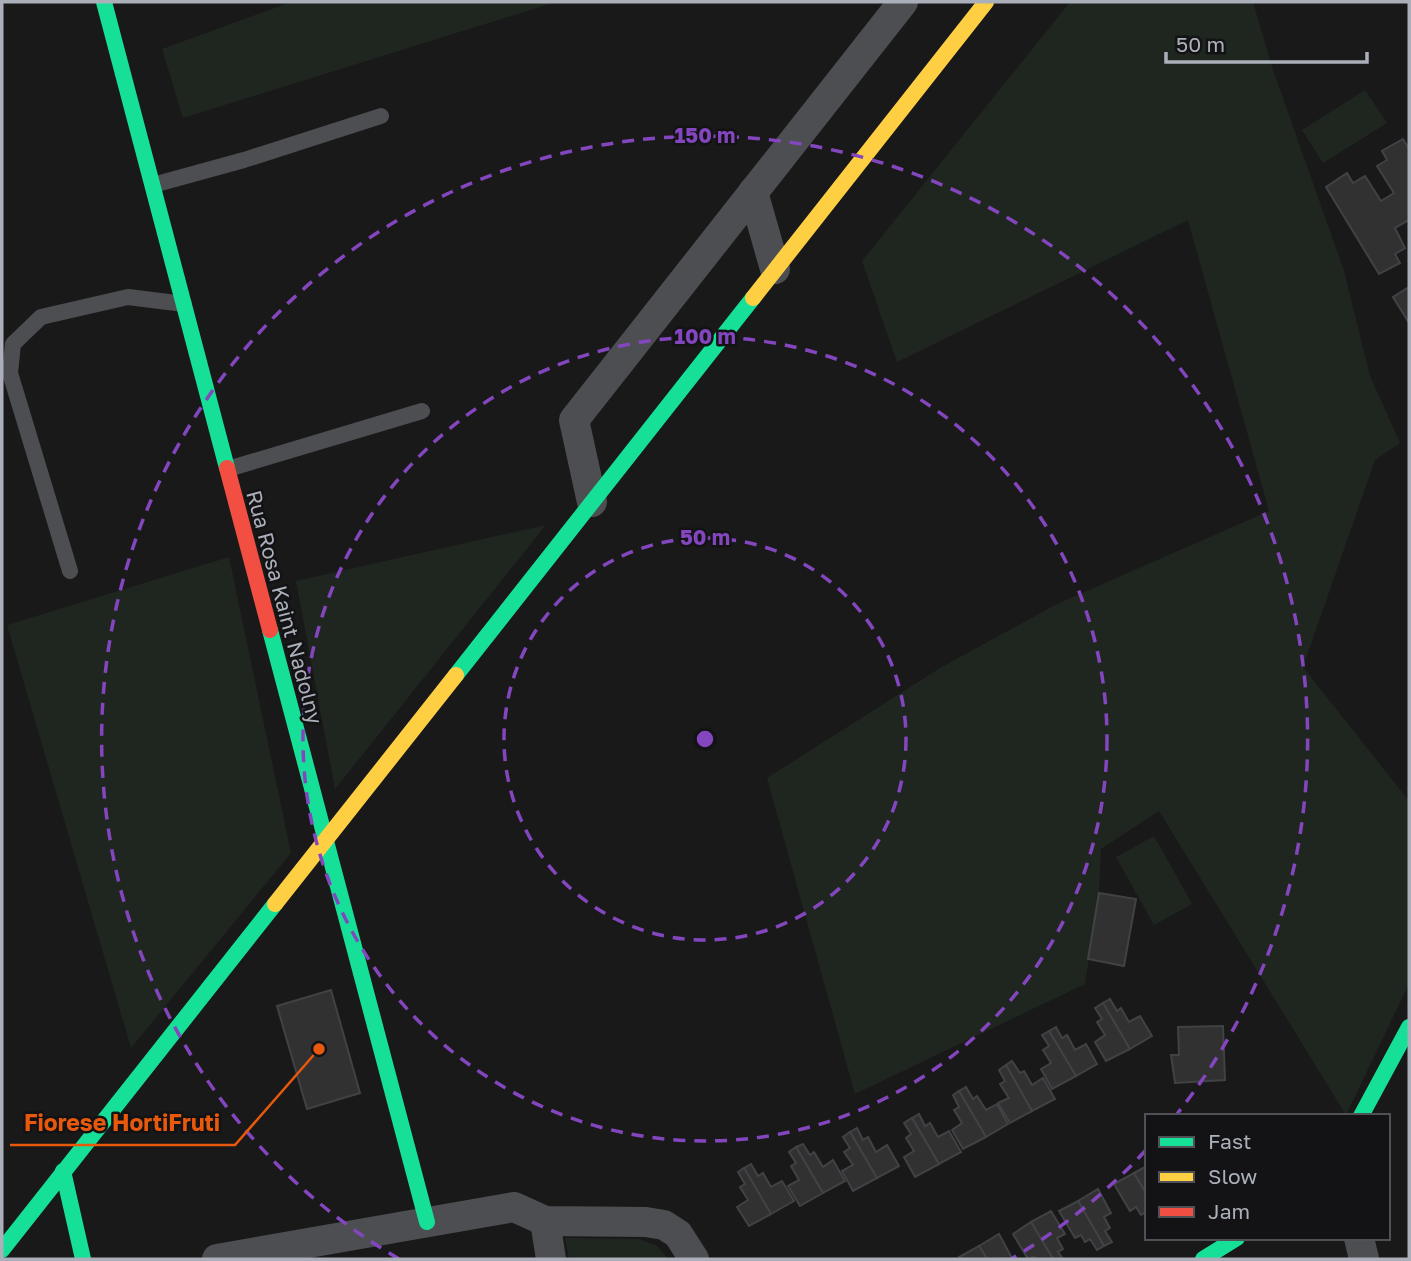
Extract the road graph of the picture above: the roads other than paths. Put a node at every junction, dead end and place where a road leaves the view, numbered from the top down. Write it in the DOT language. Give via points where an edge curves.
graph roads {
  1 [pos="104,2"];
  2 [pos="902,2"];
  3 [pos="986,2"];
  4 [pos="381,116"];
  5 [pos="152,185"];
  6 [pos="753,192"];
  7 [pos="775,269"];
  8 [pos="184,304"];
  9 [pos="422,411"];
  10 [pos="228,469"];
  11 [pos="592,502"];
  12 [pos="70,571"];
  13 [pos="324,841"];
  14 [pos="1409,1027"];
  15 [pos="1363,1114"];
  16 [pos="63,1171"];
  17 [pos="545,1221"];
  18 [pos="427,1222"];
  19 [pos="1234,1240"];
  20 [pos="1359,1240"];
  21 [pos="2,1250"];
  22 [pos="83,1259"];
  23 [pos="217,1259"];
  24 [pos="551,1259"];
  25 [pos="694,1259"];
  26 [pos="1203,1259"];
  27 [pos="1364,1259"];
  1 -- 5 [label="main road, Rua Rosa Kaint Nadolny"];
  2 -- 6 [label="street"];
  3 -- 7 [label="main road"];
  4 -- 5 [label="lane"];
  5 -- 8 [label="main road, Rua Rosa Kaint Nadolny"];
  6 -- 7 [label="street"];
  6 -- 11 [label="street" via="574,420"];
  7 -- 11 [label="main road"];
  8 -- 10 [label="main road, Rua Rosa Kaint Nadolny"];
  8 -- 12 [label="lane" via="128,297 41,317 13,344 10,373"];
  9 -- 10 [label="lane"];
  10 -- 13 [label="main road, Rua Rosa Kaint Nadolny"];
  11 -- 13 [label="main road"];
  13 -- 16 [label="main road"];
  13 -- 18 [label="main road, Rua Rosa Kaint Nadolny"];
  14 -- 15 [label="main road"];
  16 -- 21 [label="main road"];
  16 -- 22 [label="main road"];
  17 -- 18 [label="street" via="514,1207"];
  17 -- 24 [label="street"];
  17 -- 25 [label="street" via="664,1225 678,1234"];
  18 -- 23 [label="street"];
  19 -- 26 [label="main road"];
  20 -- 27 [label="street"];
}
